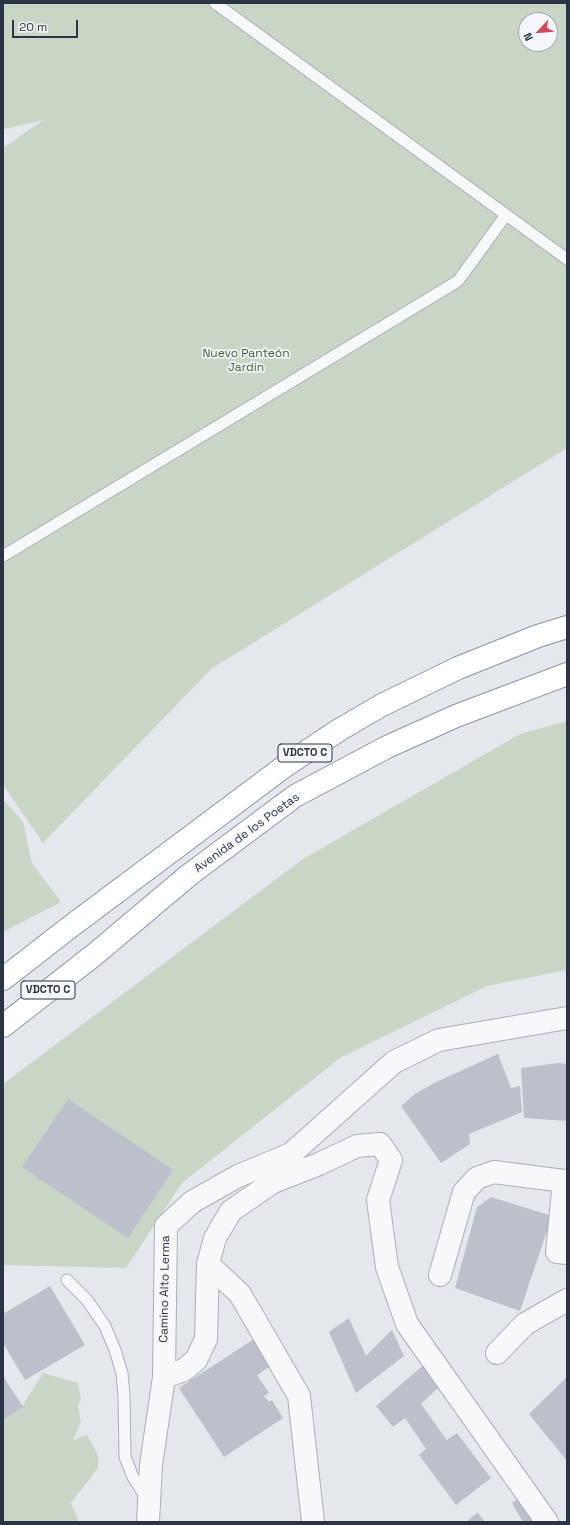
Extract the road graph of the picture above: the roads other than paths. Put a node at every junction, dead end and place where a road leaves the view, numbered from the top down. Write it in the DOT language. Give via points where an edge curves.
graph roads {
  1 [pos="215,3"];
  2 [pos="506,214"];
  3 [pos="567,259"];
  4 [pos="3,556"];
  5 [pos="567,627"];
  6 [pos="567,674"];
  7 [pos="3,979"];
  8 [pos="567,1018"];
  9 [pos="3,1026"];
  10 [pos="567,1253"];
  11 [pos="208,1264"];
  12 [pos="440,1275"];
  13 [pos="67,1280"];
  14 [pos="567,1300"];
  15 [pos="497,1353"];
  16 [pos="164,1377"];
  17 [pos="148,1511"];
  18 [pos="313,1522"];
  19 [pos="547,1522"];
  1 -- 2 [label="lane"];
  2 -- 3 [label="lane"];
  2 -- 4 [label="lane" via="458,281"];
  5 -- 7 [label="highway, VDCTO C" via="458,668 382,705 339,730 284,766"];
  6 -- 9 [label="highway, Avenida de los Poetas / VDCTO C" via="456,716 387,747 295,796 189,875 94,955"];
  8 -- 16 [label="street, Camino Alto Lerma" via="439,1040 394,1062 291,1154 232,1180 192,1202 166,1226"];
  10 -- 12 [label="street" via="557,1252 564,1181 494,1172 477,1178 464,1192"];
  11 -- 16 [label="street" via="206,1339 196,1360 184,1370"];
  11 -- 18 [label="street" via="240,1294 299,1396"];
  11 -- 19 [label="street" via="215,1238 231,1211 255,1194 273,1182 357,1146 380,1144 391,1160 378,1200 387,1267 406,1324"];
  13 -- 17 [label="lane" via="87,1300 105,1326 114,1350 122,1374 125,1457"];
  14 -- 15 [label="street" via="525,1324"];
  16 -- 17 [label="street, Camino Alto Lerma" via="151,1465"];
}
